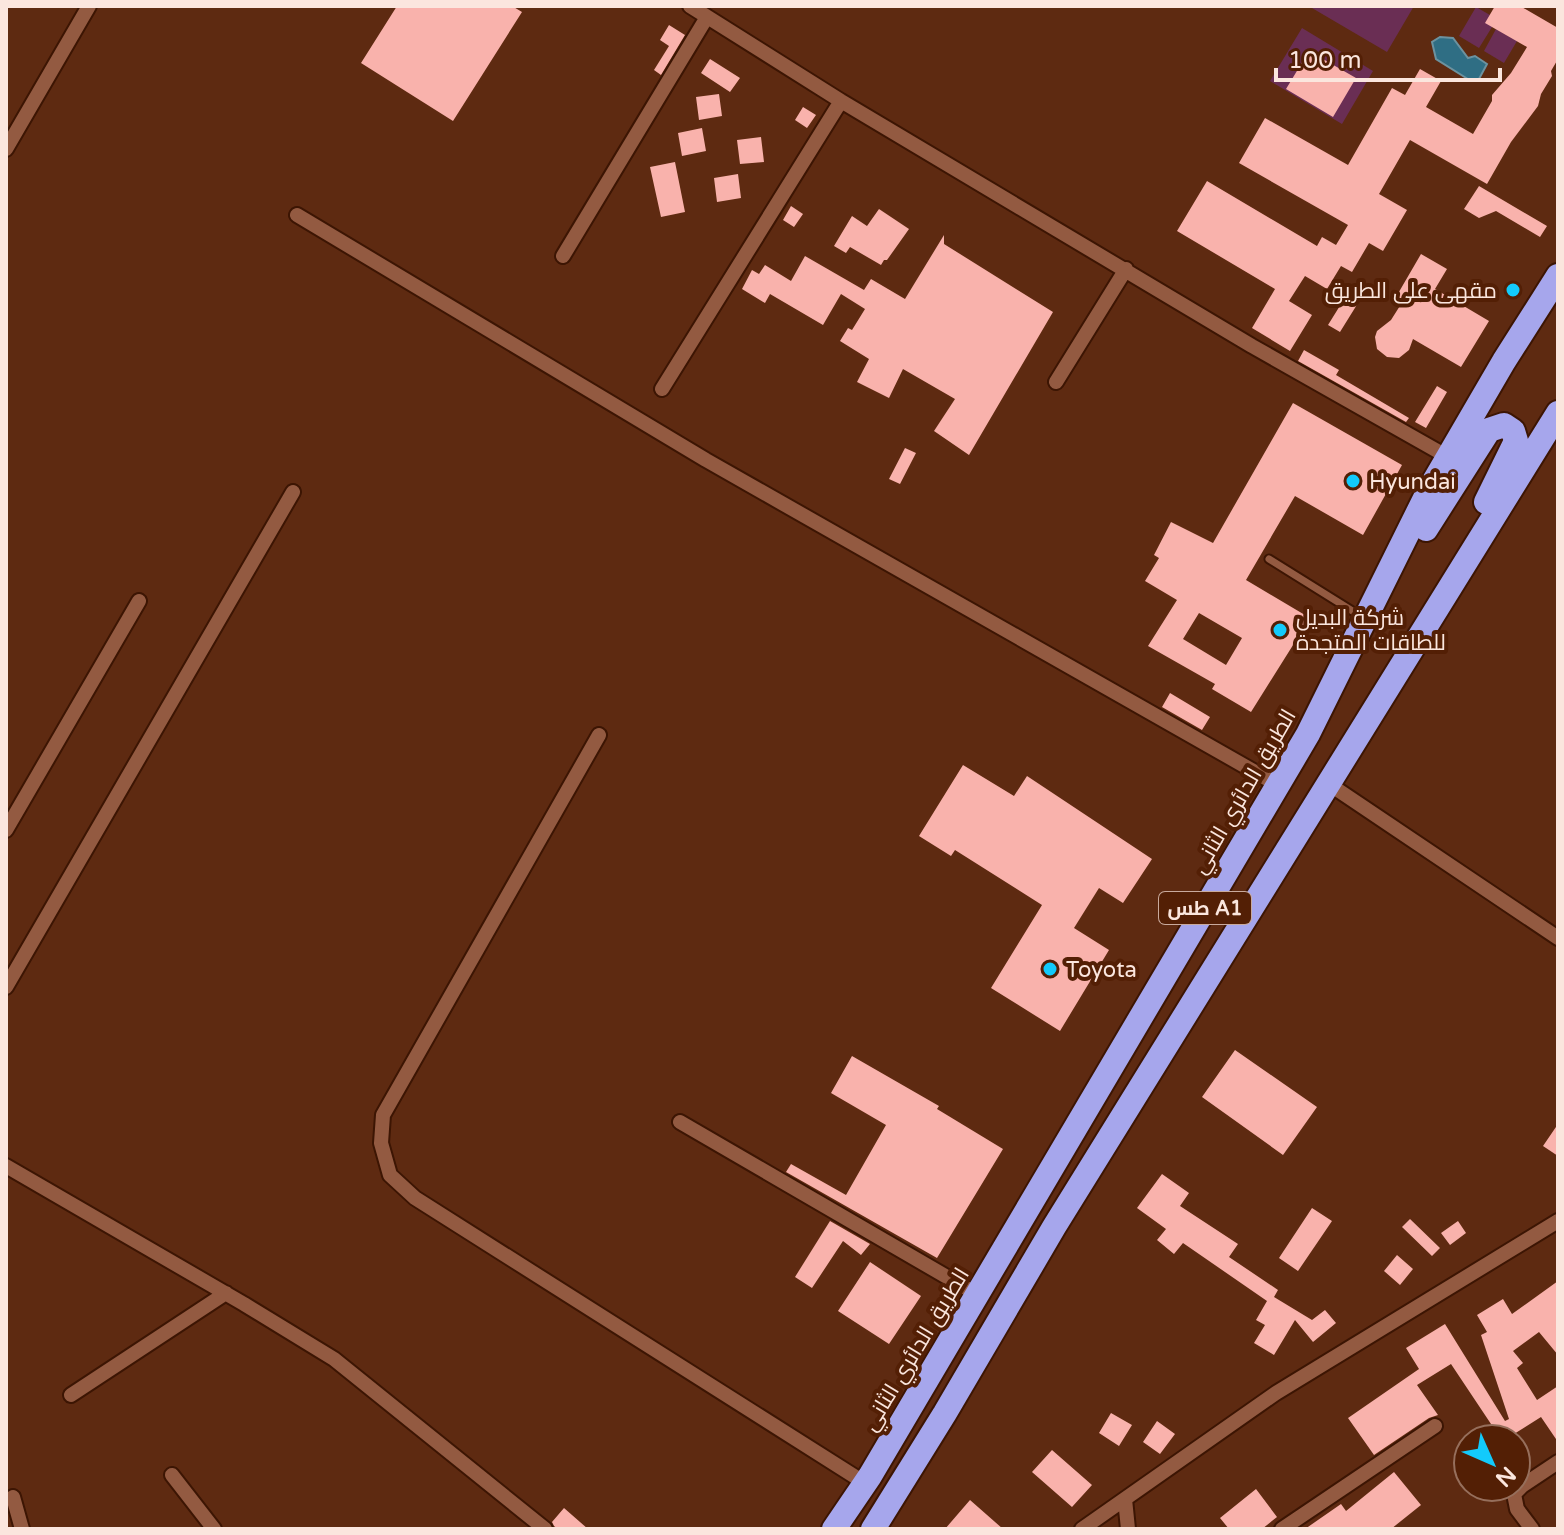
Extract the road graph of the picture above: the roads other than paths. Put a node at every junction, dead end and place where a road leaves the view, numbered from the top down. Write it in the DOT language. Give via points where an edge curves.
graph roads {
  1 [pos="89,6"];
  2 [pos="690,6"];
  3 [pos="707,17"];
  4 [pos="841,101"];
  5 [pos="6,149"];
  6 [pos="297,215"];
  7 [pos="563,256"];
  8 [pos="1126,269"];
  9 [pos="1558,276"];
  10 [pos="1056,382"];
  11 [pos="662,389"];
  12 [pos="1558,413"];
  13 [pos="1448,457"];
  14 [pos="293,492"];
  15 [pos="1269,559"];
  16 [pos="139,601"];
  17 [pos="1366,619"];
  18 [pos="1424,626"];
  19 [pos="1308,734"];
  20 [pos="599,735"];
  21 [pos="1329,784"];
  22 [pos="1278,785"];
  23 [pos="6,830"];
  24 [pos="1558,938"];
  25 [pos="6,987"];
  26 [pos="680,1122"];
  27 [pos="8,1171"];
  28 [pos="1558,1221"];
  29 [pos="226,1293"];
  30 [pos="978,1295"];
  31 [pos="71,1395"];
  32 [pos="1435,1426"];
  33 [pos="1558,1462"];
  34 [pos="172,1475"];
  35 [pos="865,1483"];
  36 [pos="13,1497"];
  37 [pos="1125,1499"];
  38 [pos="22,1529"];
  39 [pos="214,1529"];
  40 [pos="545,1529"];
  41 [pos="834,1529"];
  42 [pos="873,1529"];
  43 [pos="1082,1529"];
  44 [pos="1128,1529"];
  45 [pos="1282,1529"];
  46 [pos="1532,1529"];
  1 -- 5 [label="street"];
  2 -- 3 [label="street"];
  3 -- 4 [label="street"];
  3 -- 7 [label="street"];
  4 -- 8 [label="street"];
  4 -- 11 [label="street"];
  6 -- 22 [label="street" via="706,460"];
  8 -- 10 [label="street"];
  8 -- 13 [label="street"];
  9 -- 13 [label="highway, الطريق الدائري الثاني / طس A1"];
  12 -- 18 [label="highway, طس A1"];
  13 -- 17 [label="highway, الطريق الدائري الثاني / طس A1"];
  14 -- 25 [label="street"];
  15 -- 17 [label="lane"];
  16 -- 23 [label="street"];
  17 -- 19 [label="highway, الطريق الدائري الثاني / طس A1"];
  18 -- 19 [label="highway" via="1516,441 1509,427 1489,430 1437,509"];
  18 -- 21 [label="highway, طس A1"];
  19 -- 22 [label="highway, الطريق الدائري الثاني / طس A1"];
  20 -- 35 [label="street" via="383,1115 381,1143 390,1175 415,1198"];
  21 -- 24 [label="street"];
  21 -- 42 [label="highway, طس A1"];
  22 -- 30 [label="highway, الطريق الدائري الثاني / طس A1"];
  26 -- 30 [label="street"];
  27 -- 29 [label="street"];
  28 -- 37 [label="street" via="1276,1393"];
  29 -- 31 [label="street"];
  29 -- 40 [label="street" via="334,1359"];
  30 -- 35 [label="highway, الطريق الدائري الثاني / طس A1"];
  32 -- 45 [label="street"];
  33 -- 46 [label="street" via="1514,1494 1517,1509"];
  34 -- 39 [label="street"];
  35 -- 41 [label="highway, الطريق الدائري الثاني / طس A1"];
  36 -- 38 [label="street"];
  37 -- 43 [label="street"];
  37 -- 44 [label="street"];
}
